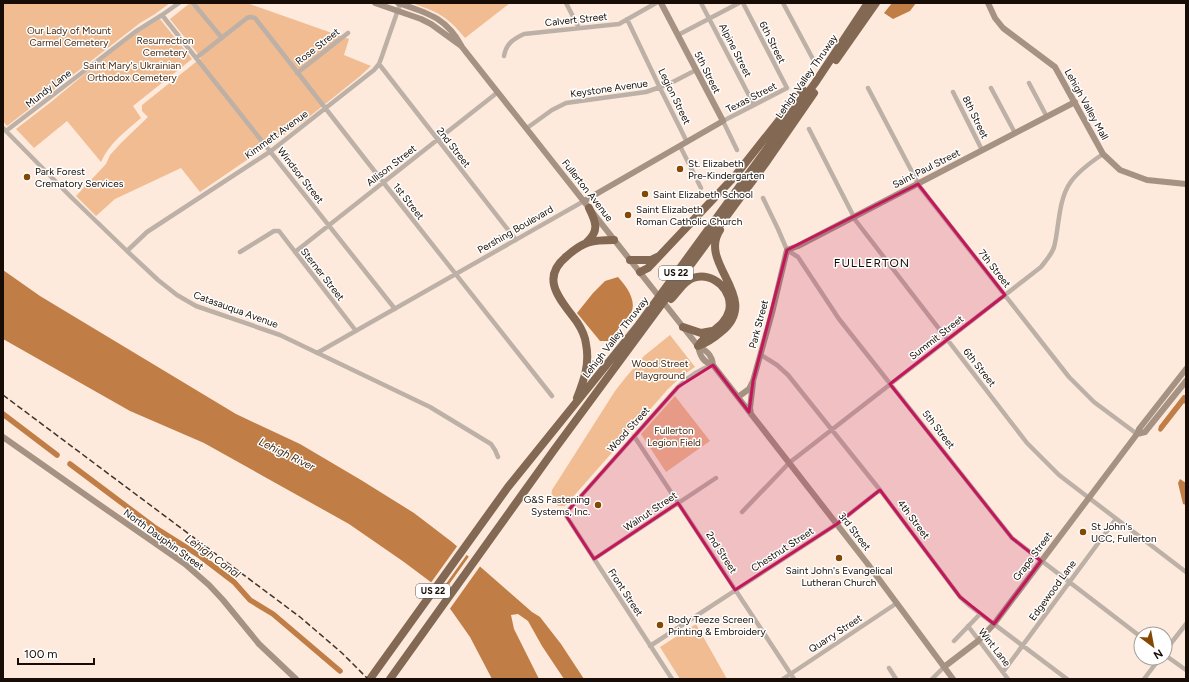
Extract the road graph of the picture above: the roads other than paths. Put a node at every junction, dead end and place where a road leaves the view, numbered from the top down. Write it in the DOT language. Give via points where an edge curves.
graph roads {
  1 [pos="179,3"];
  2 [pos="193,3"];
  3 [pos="375,3"];
  4 [pos="399,3"];
  5 [pos="566,3"];
  6 [pos="656,3"];
  7 [pos="661,3"];
  8 [pos="701,3"];
  9 [pos="739,3"];
  10 [pos="743,3"];
  11 [pos="783,3"];
  12 [pos="868,3"];
  13 [pos="876,3"];
  14 [pos="988,3"];
  15 [pos="397,11"];
  16 [pos="162,15"];
  17 [pos="709,18"];
  18 [pos="627,19"];
  19 [pos="579,28"];
  20 [pos="348,33"];
  21 [pos="678,35"];
  22 [pos="846,36"];
  23 [pos="222,38"];
  24 [pos="462,47"];
  25 [pos="504,56"];
  26 [pos="196,58"];
  27 [pos="814,61"];
  28 [pos="379,64"];
  29 [pos="696,70"];
  30 [pos="297,73"];
  31 [pos="1029,83"];
  32 [pos="660,88"];
  33 [pos="787,88"];
  34 [pos="868,88"];
  35 [pos="991,88"];
  36 [pos="498,92"];
  37 [pos="953,92"];
  38 [pos="1075,102"];
  39 [pos="754,105"];
  40 [pos="325,109"];
  41 [pos="1047,117"];
  42 [pos="723,122"];
  43 [pos="527,128"];
  44 [pos="4,130"];
  45 [pos="809,130"];
  46 [pos="1015,133"];
  47 [pos="437,140"];
  48 [pos="687,142"];
  49 [pos="680,146"];
  50 [pos="737,150"];
  51 [pos="982,150"];
  52 [pos="271,151"];
  53 [pos="1103,154"];
  54 [pos="765,164"];
  55 [pos="383,182"];
  56 [pos="918,184"];
  57 [pos="1186,184"];
  58 [pos="701,188"];
  59 [pos="763,198"];
  60 [pos="586,204"];
  61 [pos="854,217"];
  62 [pos="329,225"];
  63 [pos="516,240"];
  64 [pos="614,240"];
  65 [pos="585,244"];
  66 [pos="787,250"];
  67 [pos="127,251"];
  68 [pos="240,252"];
  69 [pos="295,252"];
  70 [pos="658,257"];
  71 [pos="630,260"];
  72 [pos="640,272"];
  73 [pos="455,274"];
  74 [pos="1005,295"];
  75 [pos="394,309"];
  76 [pos="683,327"];
  77 [pos="356,331"];
  78 [pos="713,331"];
  79 [pos="639,336"];
  80 [pos="948,340"];
  81 [pos="698,346"];
  82 [pos="317,353"];
  83 [pos="760,355"];
  84 [pos="713,365"];
  85 [pos="1186,369"];
  86 [pos="753,381"];
  87 [pos="1186,381"];
  88 [pos="890,384"];
  89 [pos="552,396"];
  90 [pos="738,398"];
  91 [pos="574,405"];
  92 [pos="752,416"];
  93 [pos="832,429"];
  94 [pos="1137,434"];
  95 [pos="634,436"];
  96 [pos="3,437"];
  97 [pos="498,457"];
  98 [pos="789,463"];
  99 [pos="716,478"];
  100 [pos="880,490"];
  101 [pos="1089,498"];
  102 [pos="678,504"];
  103 [pos="742,512"];
  104 [pos="565,514"];
  105 [pos="1116,519"];
  106 [pos="837,524"];
  107 [pos="594,559"];
  108 [pos="1041,561"];
  109 [pos="1186,572"];
  110 [pos="1069,582"];
  111 [pos="735,590"];
  112 [pos="897,603"];
  113 [pos="980,614"];
  114 [pos="994,624"];
  115 [pos="1186,624"];
  116 [pos="968,626"];
  117 [pos="1133,631"];
  118 [pos="954,641"];
  119 [pos="978,641"];
  120 [pos="1173,641"];
  121 [pos="650,646"];
  122 [pos="1023,646"];
  123 [pos="1173,661"];
  124 [pos="1154,666"];
  125 [pos="944,667"];
  126 [pos="889,668"];
  127 [pos="1186,670"];
  128 [pos="1003,672"];
  129 [pos="790,674"];
  130 [pos="296,679"];
  131 [pos="370,679"];
  132 [pos="390,679"];
  133 [pos="672,679"];
  134 [pos="783,679"];
  135 [pos="794,679"];
  136 [pos="896,679"];
  137 [pos="932,679"];
  138 [pos="953,679"];
  139 [pos="1008,679"];
  140 [pos="1067,679"];
  141 [pos="1144,679"];
  1 -- 16 [label="street, Mundy Lane"];
  2 -- 23 [label="street"];
  3 -- 15 [label="street, Fullerton Avenue"];
  4 -- 15 [label="street, Kimmett Avenue"];
  4 -- 24 [label="street, Fullerton Avenue" via="436,17 456,34"];
  5 -- 19 [label="street"];
  6 -- 18 [label="street, Calvert Street"];
  7 -- 21 [label="street, 5th Street"];
  8 -- 17 [label="street, Alpine Street"];
  9 -- 17 [label="street"];
  10 -- 33 [label="street, 6th Street"];
  11 -- 27 [label="street"];
  12 -- 22 [label="highway, Lehigh Valley Thruway / US 22"];
  13 -- 54 [label="highway, Lehigh Valley Thruway / US 22"];
  14 -- 38 [label="street, Lehigh Valley Mall" via="1003,28 1055,67"];
  15 -- 24 [label="street, Fullerton Avenue" via="431,24"];
  15 -- 28 [label="street, Kimmett Avenue"];
  16 -- 26 [label="street, Windsor Street"];
  16 -- 44 [label="street, Mundy Lane" via="135,32"];
  17 -- 21 [label="street"];
  17 -- 39 [label="street, Alpine Street"];
  18 -- 19 [label="street, Calvert Street" via="619,24"];
  18 -- 32 [label="street, Legion Street"];
  19 -- 25 [label="street, Calvert Street" via="524,34 508,44"];
  20 -- 30 [label="street, Rose Street"];
  21 -- 29 [label="street, 5th Street"];
  22 -- 70 [label="highway" via="735,176"];
  22 -- 91 [label="highway, Lehigh Valley Thruway / US 22" via="815,83 637,326"];
  23 -- 26 [label="street"];
  23 -- 30 [label="street, 1st Street" via="252,16"];
  24 -- 36 [label="street, Fullerton Avenue"];
  26 -- 52 [label="street, Windsor Street"];
  28 -- 40 [label="street, Kimmett Avenue"];
  28 -- 47 [label="street, 2nd Street"];
  29 -- 32 [label="street, Keystone Avenue"];
  29 -- 42 [label="street, 5th Street"];
  30 -- 40 [label="street, 1st Street"];
  31 -- 41 [label="street"];
  32 -- 43 [label="street, Keystone Avenue" via="633,95 568,103 552,110"];
  32 -- 48 [label="street, Legion Street"];
  33 -- 39 [label="street, Texas Street"];
  34 -- 56 [label="street, 7th Street"];
  35 -- 46 [label="street"];
  36 -- 43 [label="street, Fullerton Avenue"];
  36 -- 47 [label="street, Allison Street"];
  37 -- 51 [label="street, 8th Street"];
  38 -- 41 [label="street, Saint Paul Street"];
  38 -- 53 [label="street, Lehigh Valley Mall"];
  39 -- 42 [label="street, Texas Street"];
  40 -- 52 [label="street, Kimmett Avenue"];
  40 -- 55 [label="street, 1st Street"];
  41 -- 46 [label="street, Saint Paul Street"];
  42 -- 48 [label="street, Pershing Boulevard"];
  42 -- 50 [label="street, 5th Street"];
  43 -- 60 [label="street, Fullerton Avenue"];
  44 -- 67 [label="street, Catasauqua Avenue"];
  45 -- 61 [label="street, 6th Street"];
  46 -- 51 [label="street, Saint Paul Street"];
  47 -- 55 [label="street, Allison Street"];
  47 -- 63 [label="street, 2nd Street"];
  48 -- 49 [label="street, Pershing Boulevard"];
  49 -- 58 [label="street"];
  49 -- 60 [label="street, Pershing Boulevard"];
  51 -- 56 [label="street, Saint Paul Street"];
  52 -- 62 [label="street, Windsor Street"];
  52 -- 67 [label="street, Kimmett Avenue" via="147,232"];
  53 -- 57 [label="street, Lehigh Valley Mall" via="1120,170 1147,180"];
  53 -- 74 [label="street, Summit Street" via="1079,172 1069,184 1055,243 1048,258"];
  54 -- 79 [label="highway, Lehigh Valley Thruway / US 22"];
  54 -- 81 [label="highway" via="718,233 716,241 716,256 734,296 734,314 724,329 708,342"];
  55 -- 62 [label="street, Allison Street"];
  55 -- 73 [label="street, 1st Street"];
  56 -- 61 [label="street, Saint Paul Street"];
  56 -- 74 [label="street, 7th Street"];
  59 -- 66 [label="street, 5th Street"];
  60 -- 63 [label="street, Pershing Boulevard"];
  60 -- 64 [label="street, Fullerton Avenue"];
  60 -- 65 [label="highway" via="596,225 592,236"];
  61 -- 66 [label="street, Saint Paul Street"];
  61 -- 80 [label="street, 6th Street"];
  62 -- 69 [label="street, Allison Street"];
  62 -- 75 [label="street, Windsor Street"];
  63 -- 73 [label="street, Pershing Boulevard"];
  64 -- 65 [label="highway" via="592,241"];
  64 -- 71 [label="street, Fullerton Avenue"];
  65 -- 91 [label="highway" via="562,260 555,271 554,279 556,293 581,329 587,349 586,371"];
  66 -- 83 [label="street, Park Street"];
  66 -- 88 [label="street, 5th Street" via="798,257 840,320"];
  67 -- 82 [label="street, Catasauqua Avenue" via="170,290 188,302 280,335"];
  68 -- 69 [label="street, Sterner Street" via="274,231 279,231"];
  69 -- 77 [label="street, Sterner Street"];
  70 -- 71 [label="highway" via="651,260"];
  70 -- 72 [label="highway" via="648,268"];
  71 -- 72 [label="street, Fullerton Avenue"];
  72 -- 76 [label="street, Fullerton Avenue"];
  73 -- 75 [label="street, Pershing Boulevard"];
  73 -- 89 [label="street, 1st Street"];
  74 -- 80 [label="street, Summit Street"];
  74 -- 94 [label="street, 7th Street" via="1078,387"];
  75 -- 77 [label="street, Pershing Boulevard"];
  76 -- 78 [label="highway" via="701,333"];
  76 -- 81 [label="street, Fullerton Avenue"];
  77 -- 82 [label="street, Pershing Boulevard"];
  78 -- 79 [label="highway" via="727,316 729,298 717,281 699,276 688,281"];
  78 -- 81 [label="highway"];
  79 -- 132 [label="highway, Lehigh Valley Thruway / US 22"];
  80 -- 88 [label="street, Summit Street"];
  80 -- 101 [label="street, 6th Street" via="1027,443 1059,475"];
  81 -- 84 [label="street, Fullerton Avenue" via="706,350 712,358"];
  82 -- 97 [label="street, Catasauqua Avenue" via="430,407 491,444"];
  83 -- 86 [label="street, Park Street"];
  83 -- 93 [label="street, 4th Street" via="788,375"];
  84 -- 90 [label="street, Fullerton Avenue"];
  84 -- 95 [label="street, Wood Street" via="705,367 682,382"];
  85 -- 94 [label="street, Grape Street"];
  86 -- 90 [label="street, Park Street"];
  86 -- 92 [label="street" via="750,408"];
  87 -- 94 [label="street, Grape Street" via="1144,432"];
  88 -- 93 [label="street, Summit Street"];
  88 -- 108 [label="street, 5th Street" via="1012,538"];
  90 -- 92 [label="street, 3rd Street"];
  91 -- 131 [label="highway, Lehigh Valley Thruway / US 22" via="496,503"];
  92 -- 98 [label="street, 3rd Street"];
  93 -- 98 [label="street, Summit Street"];
  93 -- 100 [label="street, 4th Street"];
  94 -- 101 [label="street, Grape Street"];
  95 -- 102 [label="street, 2nd Street"];
  95 -- 104 [label="street, Wood Street"];
  96 -- 130 [label="street, North Dauphin Street" via="185,564 209,585 259,644"];
  98 -- 103 [label="street, Summit Street"];
  98 -- 106 [label="street, 3rd Street"];
  99 -- 102 [label="street, Walnut Street"];
  100 -- 106 [label="street, Chestnut Street"];
  100 -- 113 [label="street, 4th Street" via="960,597"];
  101 -- 105 [label="street, 6th Street"];
  101 -- 108 [label="street, Grape Street"];
  102 -- 107 [label="street, Walnut Street"];
  102 -- 111 [label="street, 2nd Street"];
  104 -- 107 [label="street, Front Street"];
  105 -- 109 [label="street, 6th Street"];
  105 -- 110 [label="street, Edgewood Lane"];
  106 -- 111 [label="street, Chestnut Street"];
  106 -- 112 [label="street, 3rd Street"];
  107 -- 121 [label="street, Front Street"];
  108 -- 110 [label="street, 5th Street"];
  108 -- 114 [label="street, Grape Street"];
  110 -- 117 [label="street, 5th Street"];
  110 -- 122 [label="street, Edgewood Lane"];
  111 -- 121 [label="street, Chestnut Street"];
  111 -- 129 [label="street, 2nd Street"];
  112 -- 125 [label="street, 3rd Street"];
  112 -- 129 [label="street, Quarry Street"];
  113 -- 114 [label="street, 4th Street"];
  113 -- 116 [label="street"];
  114 -- 119 [label="street, Grape Street"];
  114 -- 122 [label="street, 4th Street"];
  115 -- 120 [label="street"];
  116 -- 118 [label="street"];
  116 -- 119 [label="street, Wint Lane"];
  119 -- 125 [label="street, Grape Street"];
  119 -- 128 [label="street, Wint Lane"];
  121 -- 133 [label="street, Front Street"];
  122 -- 128 [label="street, Edgewood Lane"];
  122 -- 140 [label="street, 4th Street"];
  123 -- 127 [label="street"];
  124 -- 141 [label="street"];
  125 -- 137 [label="street, Grape Street"];
  125 -- 138 [label="street, 3rd Street"];
  126 -- 136 [label="street"];
  128 -- 139 [label="street, Wint Lane"];
  129 -- 134 [label="street, Quarry Street"];
  129 -- 135 [label="street, 2nd Street"];
}
